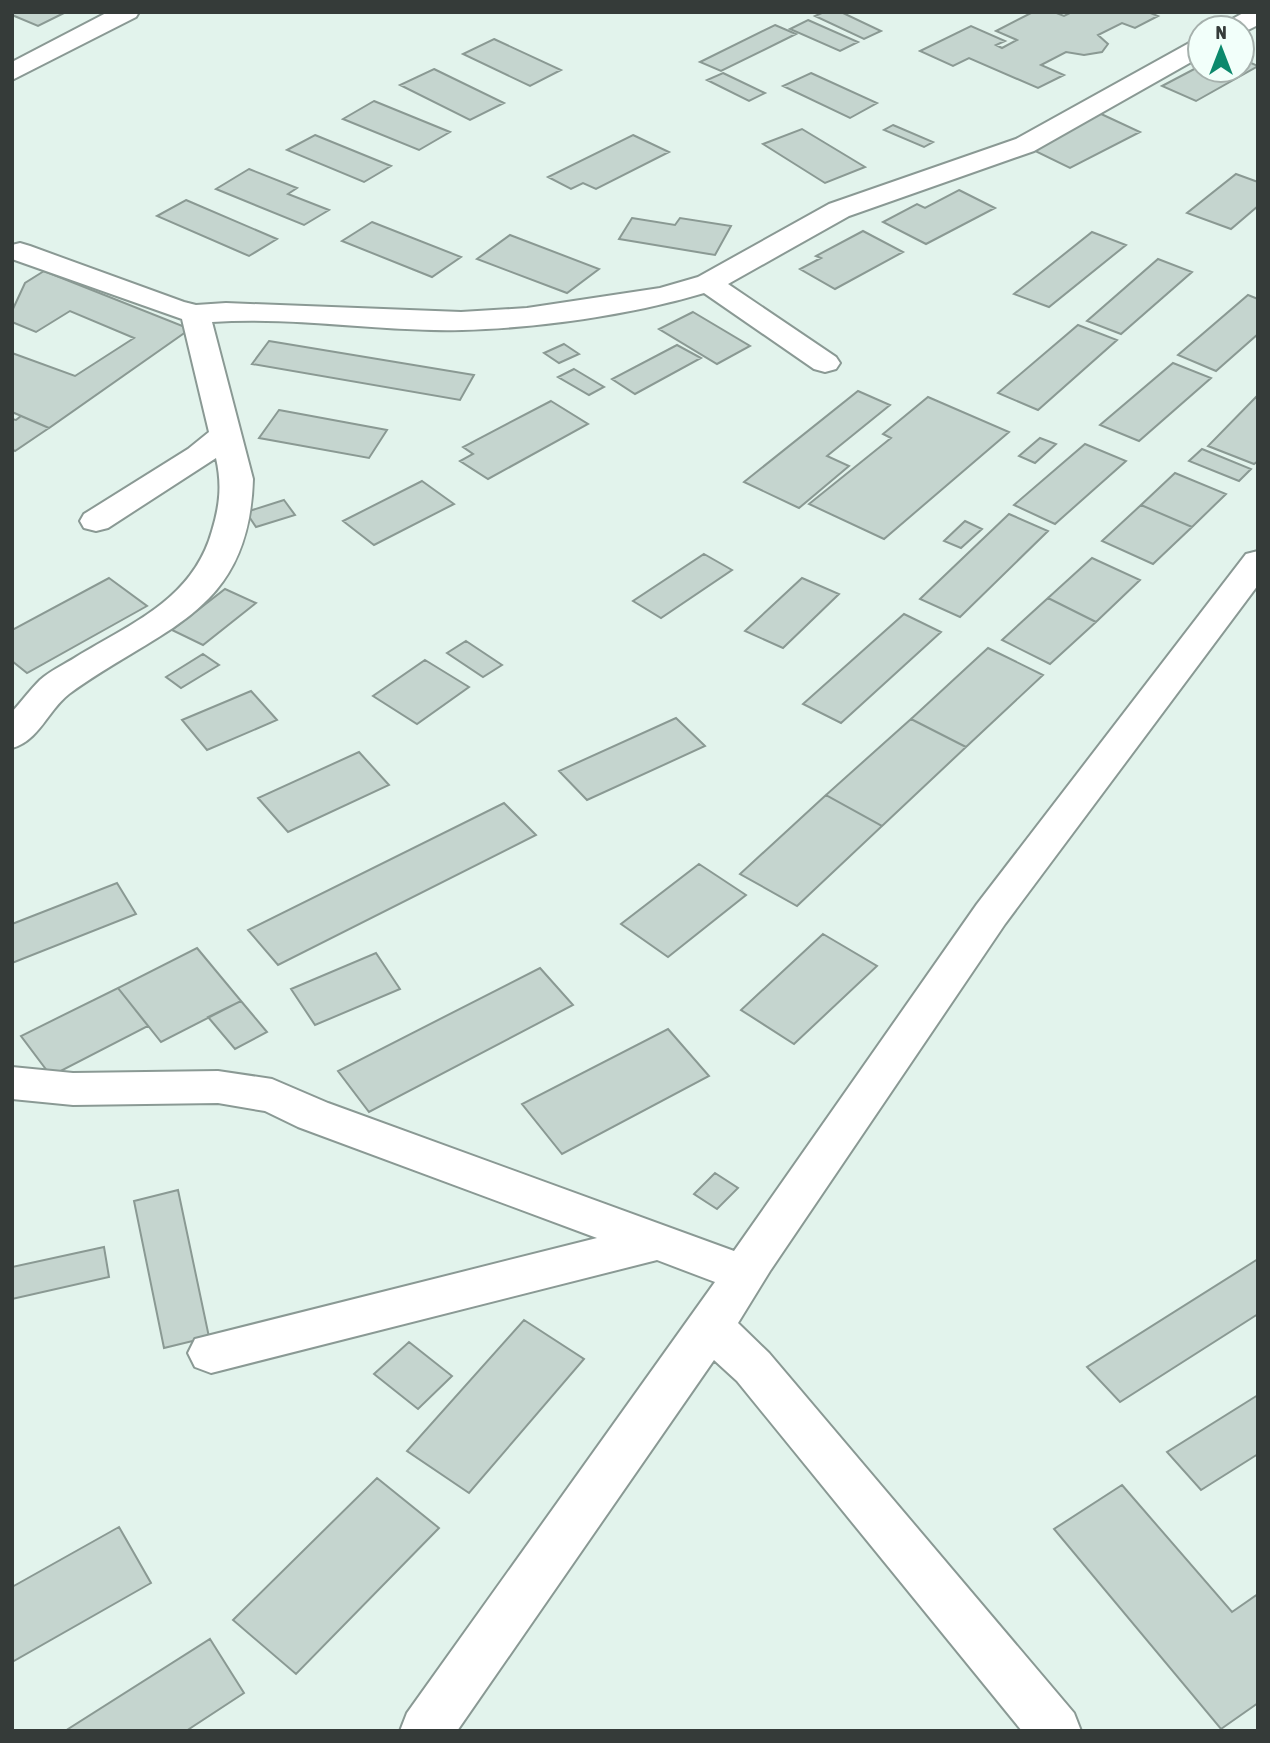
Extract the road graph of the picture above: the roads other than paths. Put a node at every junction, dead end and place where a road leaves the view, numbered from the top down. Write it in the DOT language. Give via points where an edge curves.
graph roads {
  1 [pos="127,12"];
  2 [pos="1186,55"];
  3 [pos="12,72"];
  4 [pos="15,258"];
  5 [pos="708,283"];
  6 [pos="195,314"];
  7 [pos="825,363"];
  8 [pos="227,433"];
  9 [pos="96,521"];
  10 [pos="1258,561"];
  11 [pos="12,736"];
  12 [pos="12,1083"];
  13 [pos="660,1241"];
  14 [pos="745,1274"];
  15 [pos="711,1327"];
  16 [pos="211,1353"];
  17 [pos="426,1731"];
  18 [pos="1055,1731"];
  1 -- 3 [label="street"];
  2 -- 5 [label="street" via="1024,145 839,210"];
  4 -- 6 [label="street"];
  5 -- 6 [label="street" via="663,296 527,317 461,321"];
  5 -- 7 [label="street"];
  6 -- 8 [label="street"];
  8 -- 9 [label="street"];
  8 -- 11 [label="street" via="237,479 236,504 215,568 196,594 165,618 54,687"];
  10 -- 14 [label="street" via="991,914"];
  12 -- 13 [label="street" via="73,1089 218,1087 272,1096"];
  13 -- 14 [label="street"];
  13 -- 16 [label="street"];
  14 -- 15 [label="street"];
  15 -- 17 [label="street"];
  15 -- 18 [label="street" via="753,1367"];
}
